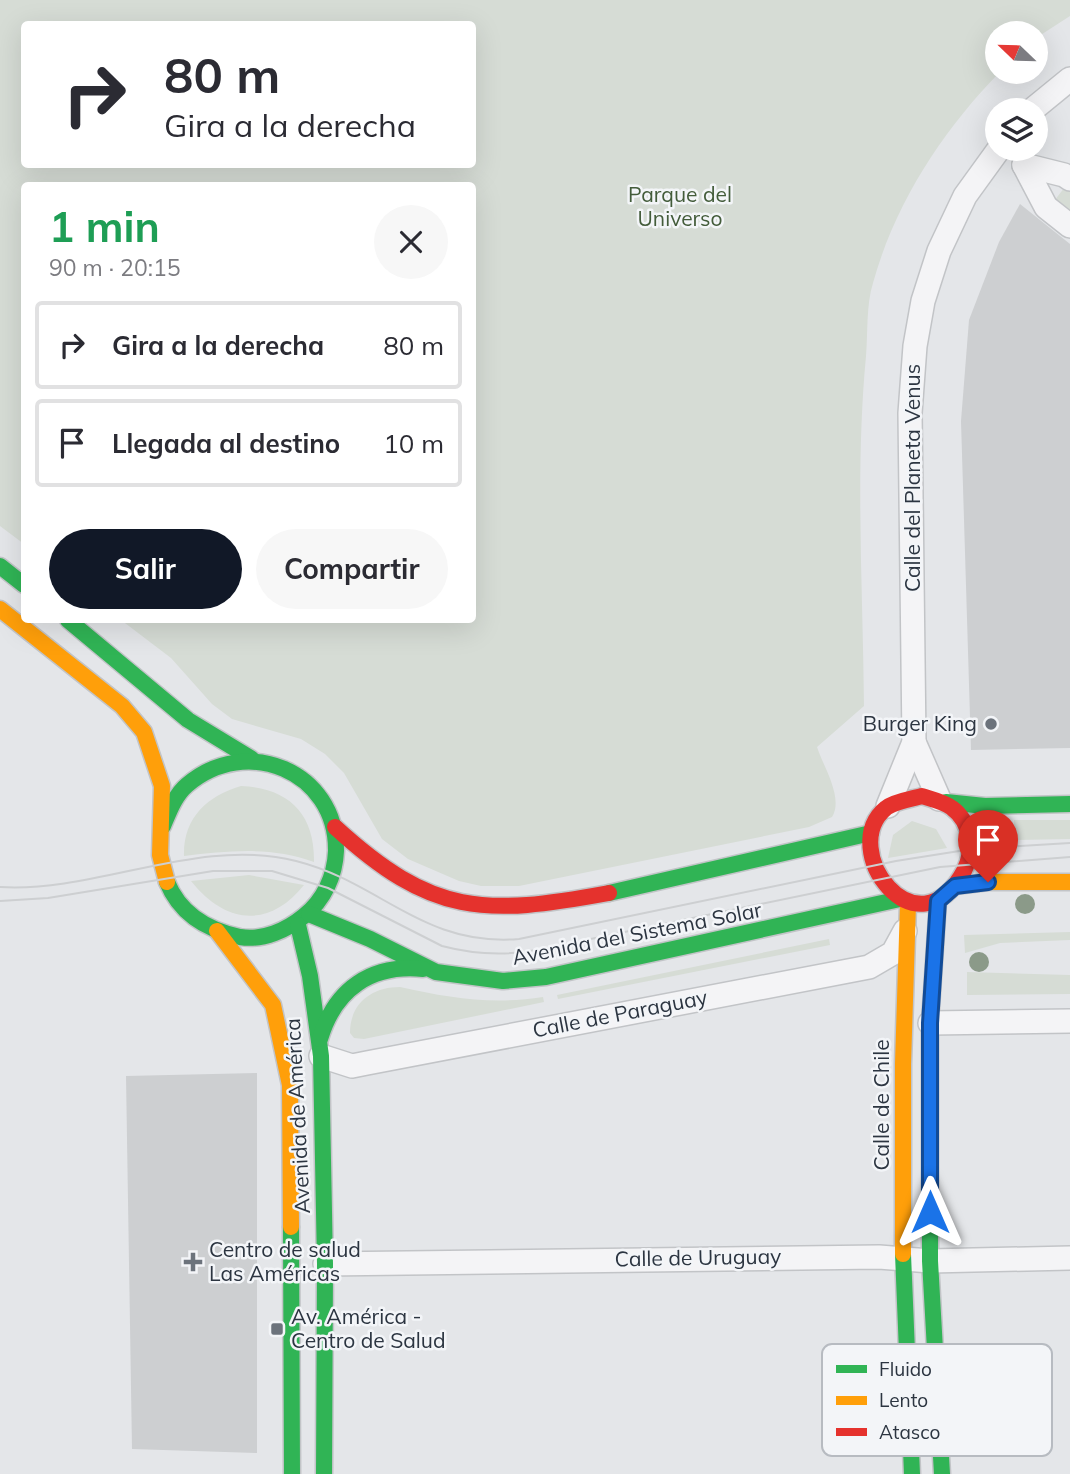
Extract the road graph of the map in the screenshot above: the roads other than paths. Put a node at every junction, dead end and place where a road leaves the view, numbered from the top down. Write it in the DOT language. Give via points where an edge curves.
graph roads {
  1 [pos="1070,79"];
  2 [pos="1047,98"];
  3 [pos="990,161"];
  4 [pos="1070,179"];
  5 [pos="1070,226"];
  6 [pos="0,566"];
  7 [pos="21,583"];
  8 [pos="0,609"];
  9 [pos="72,623"];
  10 [pos="914,742"];
  11 [pos="252,759"];
  12 [pos="943,801"];
  13 [pos="1070,804"];
  14 [pos="888,806"];
  15 [pos="163,826"];
  16 [pos="335,827"];
  17 [pos="872,833"];
  18 [pos="1070,882"];
  19 [pos="955,886"];
  20 [pos="904,901"];
  21 [pos="938,901"];
  22 [pos="303,920"];
  23 [pos="216,931"];
  24 [pos="905,931"];
  25 [pos="436,972"];
  26 [pos="1070,1021"];
  27 [pos="930,1023"];
  28 [pos="320,1048"];
  29 [pos="1070,1258"];
  30 [pos="903,1259"];
  31 [pos="930,1261"];
  32 [pos="325,1264"];
  33 [pos="907,1344"];
  34 [pos="935,1344"];
  35 [pos="911,1456"];
  36 [pos="941,1456"];
  37 [pos="292,1474"];
  38 [pos="324,1474"];
  39 [pos="912,1474"];
  40 [pos="942,1474"];
  1 -- 2 [label="street"];
  3 -- 10 [label="street, Calle del Planeta Venus" via="965,196 939,251 915,346 910,413"];
  4 -- 5 [label="street" via="1024,165 1046,207"];
  6 -- 7 [label="street"];
  8 -- 15 [label="street, Avenida de América" via="137,721 156,761"];
  9 -- 11 [label="street, Avenida de América" via="188,720"];
  10 -- 12 [label="street, Calle del Planeta Venus"];
  10 -- 14 [label="street, Calle del Planeta Venus"];
  11 -- 15 [label="street, Avenida de América" via="229,763 188,783 172,803"];
  11 -- 16 [label="street, Avenida de América" via="290,769 308,781 325,802"];
  12 -- 13 [label="street" via="985,806"];
  12 -- 14 [label="street" via="909,798"];
  12 -- 19 [label="street" via="962,816 970,831 968,864"];
  14 -- 17 [label="street"];
  15 -- 23 [label="street, Avenida de América" via="160,845 165,880 194,919"];
  16 -- 17 [label="street" via="395,877 455,902 498,909 652,884"];
  16 -- 22 [label="street, Avenida de América" via="334,875 321,901"];
  17 -- 20 [label="street" via="876,866 888,889"];
  18 -- 19 [label="street"];
  19 -- 21 [label="street"];
  20 -- 21 [label="street"];
  20 -- 24 [label="street, Calle de Chile"];
  20 -- 25 [label="street, Avenida del Sistema Solar" via="547,977 489,981"];
  21 -- 27 [label="street"];
  22 -- 23 [label="street, Avenida de América" via="261,936 238,937"];
  22 -- 25 [label="street, Avenida del Sistema Solar" via="370,939"];
  22 -- 28 [label="street, Avenida de América"];
  23 -- 37 [label="street, Avenida de América" via="273,1005 290,1085"];
  24 -- 28 [label="street, Calle de Paraguay" via="892,953 869,967 352,1066"];
  24 -- 30 [label="street, Calle de Chile"];
  25 -- 28 [label="street" via="387,966 367,974 350,986 324,1018"];
  26 -- 27 [label="street"];
  27 -- 31 [label="street"];
  28 -- 32 [label="street, Avenida de América"];
  29 -- 31 [label="street, Calle de Uruguay"];
  30 -- 31 [label="street, Calle de Uruguay"];
  30 -- 32 [label="street, Calle de Uruguay"];
  30 -- 33 [label="street, Calle de Chile"];
  31 -- 34 [label="street"];
  32 -- 38 [label="street, Avenida de América"];
  35 -- 39 [label="street, Calle de Chile"];
  36 -- 40 [label="street"];
}
